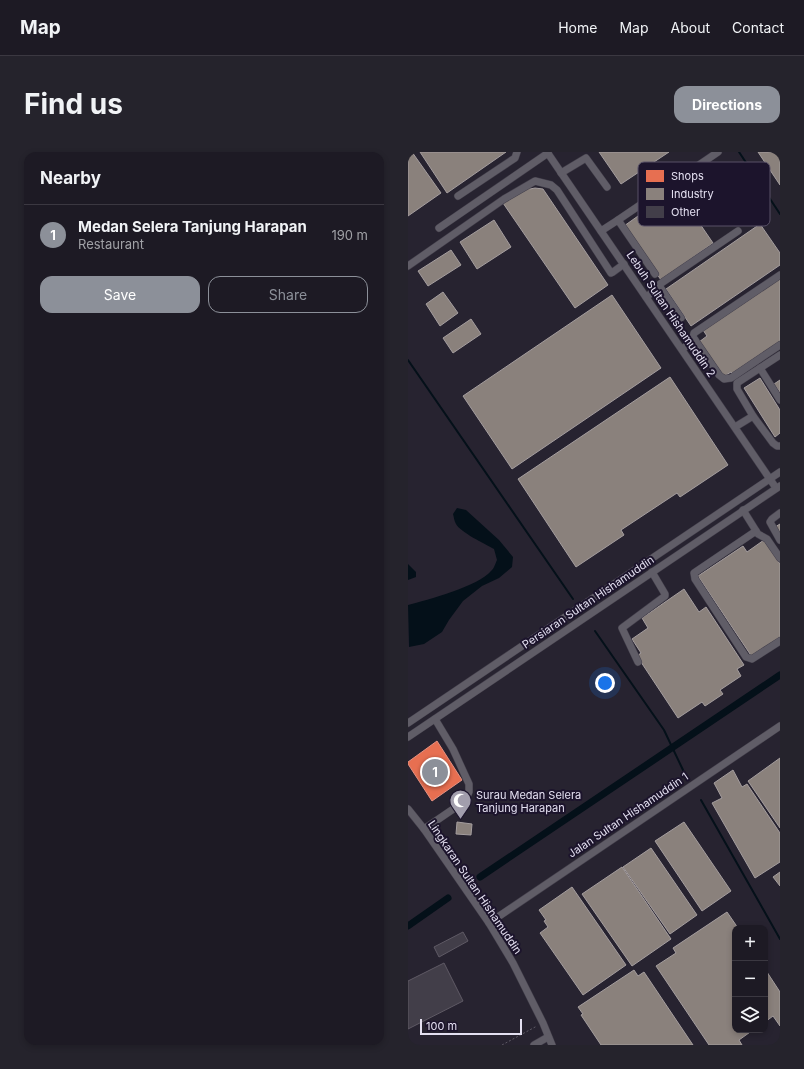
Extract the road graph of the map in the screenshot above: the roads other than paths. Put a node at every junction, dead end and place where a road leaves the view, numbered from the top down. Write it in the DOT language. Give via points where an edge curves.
graph roads {
  1 [pos="517,152"];
  2 [pos="547,152"];
  3 [pos="718,152"];
  4 [pos="586,155"];
  5 [pos="703,162"];
  6 [pos="561,173"];
  7 [pos="607,187"];
  8 [pos="458,196"];
  9 [pos="638,206"];
  10 [pos="618,220"];
  11 [pos="439,228"];
  12 [pos="601,231"];
  13 [pos="738,231"];
  14 [pos="624,264"];
  15 [pos="408,266"];
  16 [pos="655,274"];
  17 [pos="780,275"];
  18 [pos="660,287"];
  19 [pos="646,297"];
  20 [pos="681,318"];
  21 [pos="695,340"];
  22 [pos="780,345"];
  23 [pos="682,349"];
  24 [pos="780,355"];
  25 [pos="760,368"];
  26 [pos="780,400"];
  27 [pos="753,416"];
  28 [pos="735,427"];
  29 [pos="780,446"];
  30 [pos="780,472"];
  31 [pos="770,478"];
  32 [pos="778,487"];
  33 [pos="743,510"];
  34 [pos="780,513"];
  35 [pos="756,531"];
  36 [pos="780,540"];
  37 [pos="780,558"];
  38 [pos="652,572"];
  39 [pos="780,641"];
  40 [pos="638,662"];
  41 [pos="482,673"];
  42 [pos="488,683"];
  43 [pos="435,719"];
  44 [pos="408,723"];
  45 [pos="780,726"];
  46 [pos="408,737"];
  47 [pos="408,809"];
  48 [pos="424,829"];
  49 [pos="488,923"];
  50 [pos="548,1037"];
  51 [pos="534,1045"];
  52 [pos="552,1045"];
  1 -- 8 [label="street" via="515,158"];
  2 -- 6 [label="street, Lebuh Sultan Hishamuddin 2"];
  2 -- 11 [label="street"];
  3 -- 5 [label="street"];
  4 -- 6 [label="street"];
  4 -- 7 [label="street"];
  6 -- 12 [label="street, Lebuh Sultan Hishamuddin 2"];
  9 -- 10 [label="street"];
  10 -- 12 [label="street"];
  10 -- 16 [label="street"];
  12 -- 14 [label="street, Lebuh Sultan Hishamuddin 2"];
  13 -- 18 [label="street" via="660,284"];
  14 -- 15 [label="street" via="611,273 557,190 551,185 535,181 504,199"];
  14 -- 19 [label="street, Lebuh Sultan Hishamuddin 2"];
  17 -- 21 [label="street" via="694,334"];
  18 -- 19 [label="street"];
  18 -- 20 [label="street"];
  19 -- 23 [label="street, Lebuh Sultan Hishamuddin 2"];
  21 -- 22 [label="street" via="724,379 731,378"];
  21 -- 23 [label="street"];
  23 -- 28 [label="street, Lebuh Sultan Hishamuddin 2"];
  24 -- 25 [label="street"];
  25 -- 26 [label="street"];
  25 -- 27 [label="street" via="736,386"];
  27 -- 28 [label="street"];
  27 -- 29 [label="street" via="773,443"];
  28 -- 31 [label="street, Lebuh Sultan Hishamuddin 2"];
  30 -- 31 [label="street, Persiaran Sultan Hishamuddin"];
  31 -- 32 [label="street, Lebuh Sultan Hishamuddin 2"];
  31 -- 41 [label="street, Persiaran Sultan Hishamuddin"];
  32 -- 33 [label="street, Persiaran Sultan Hishamuddin"];
  33 -- 35 [label="street"];
  33 -- 38 [label="street, Persiaran Sultan Hishamuddin"];
  34 -- 36 [label="street" via="770,522"];
  35 -- 37 [label="street" via="767,539"];
  35 -- 39 [label="street" via="694,573 695,580 746,657 752,659"];
  38 -- 40 [label="street" via="665,596 622,628"];
  38 -- 42 [label="street, Persiaran Sultan Hishamuddin"];
  41 -- 42 [label="street"];
  41 -- 44 [label="street, Persiaran Sultan Hishamuddin"];
  42 -- 43 [label="street, Persiaran Sultan Hishamuddin"];
  43 -- 46 [label="street, Persiaran Sultan Hishamuddin"];
  43 -- 48 [label="street" via="453,749 469,784 469,792 465,801"];
  45 -- 49 [label="street, Jalan Sultan Hishamuddin 1"];
  47 -- 48 [label="street, Lingkaran Sultan Hishamuddin"];
  48 -- 49 [label="street, Lingkaran Sultan Hishamuddin"];
  49 -- 50 [label="street, Lingkaran Sultan Hishamuddin" via="513,963"];
  50 -- 51 [label="street"];
  50 -- 52 [label="street, Lingkaran Sultan Hishamuddin"];
}
